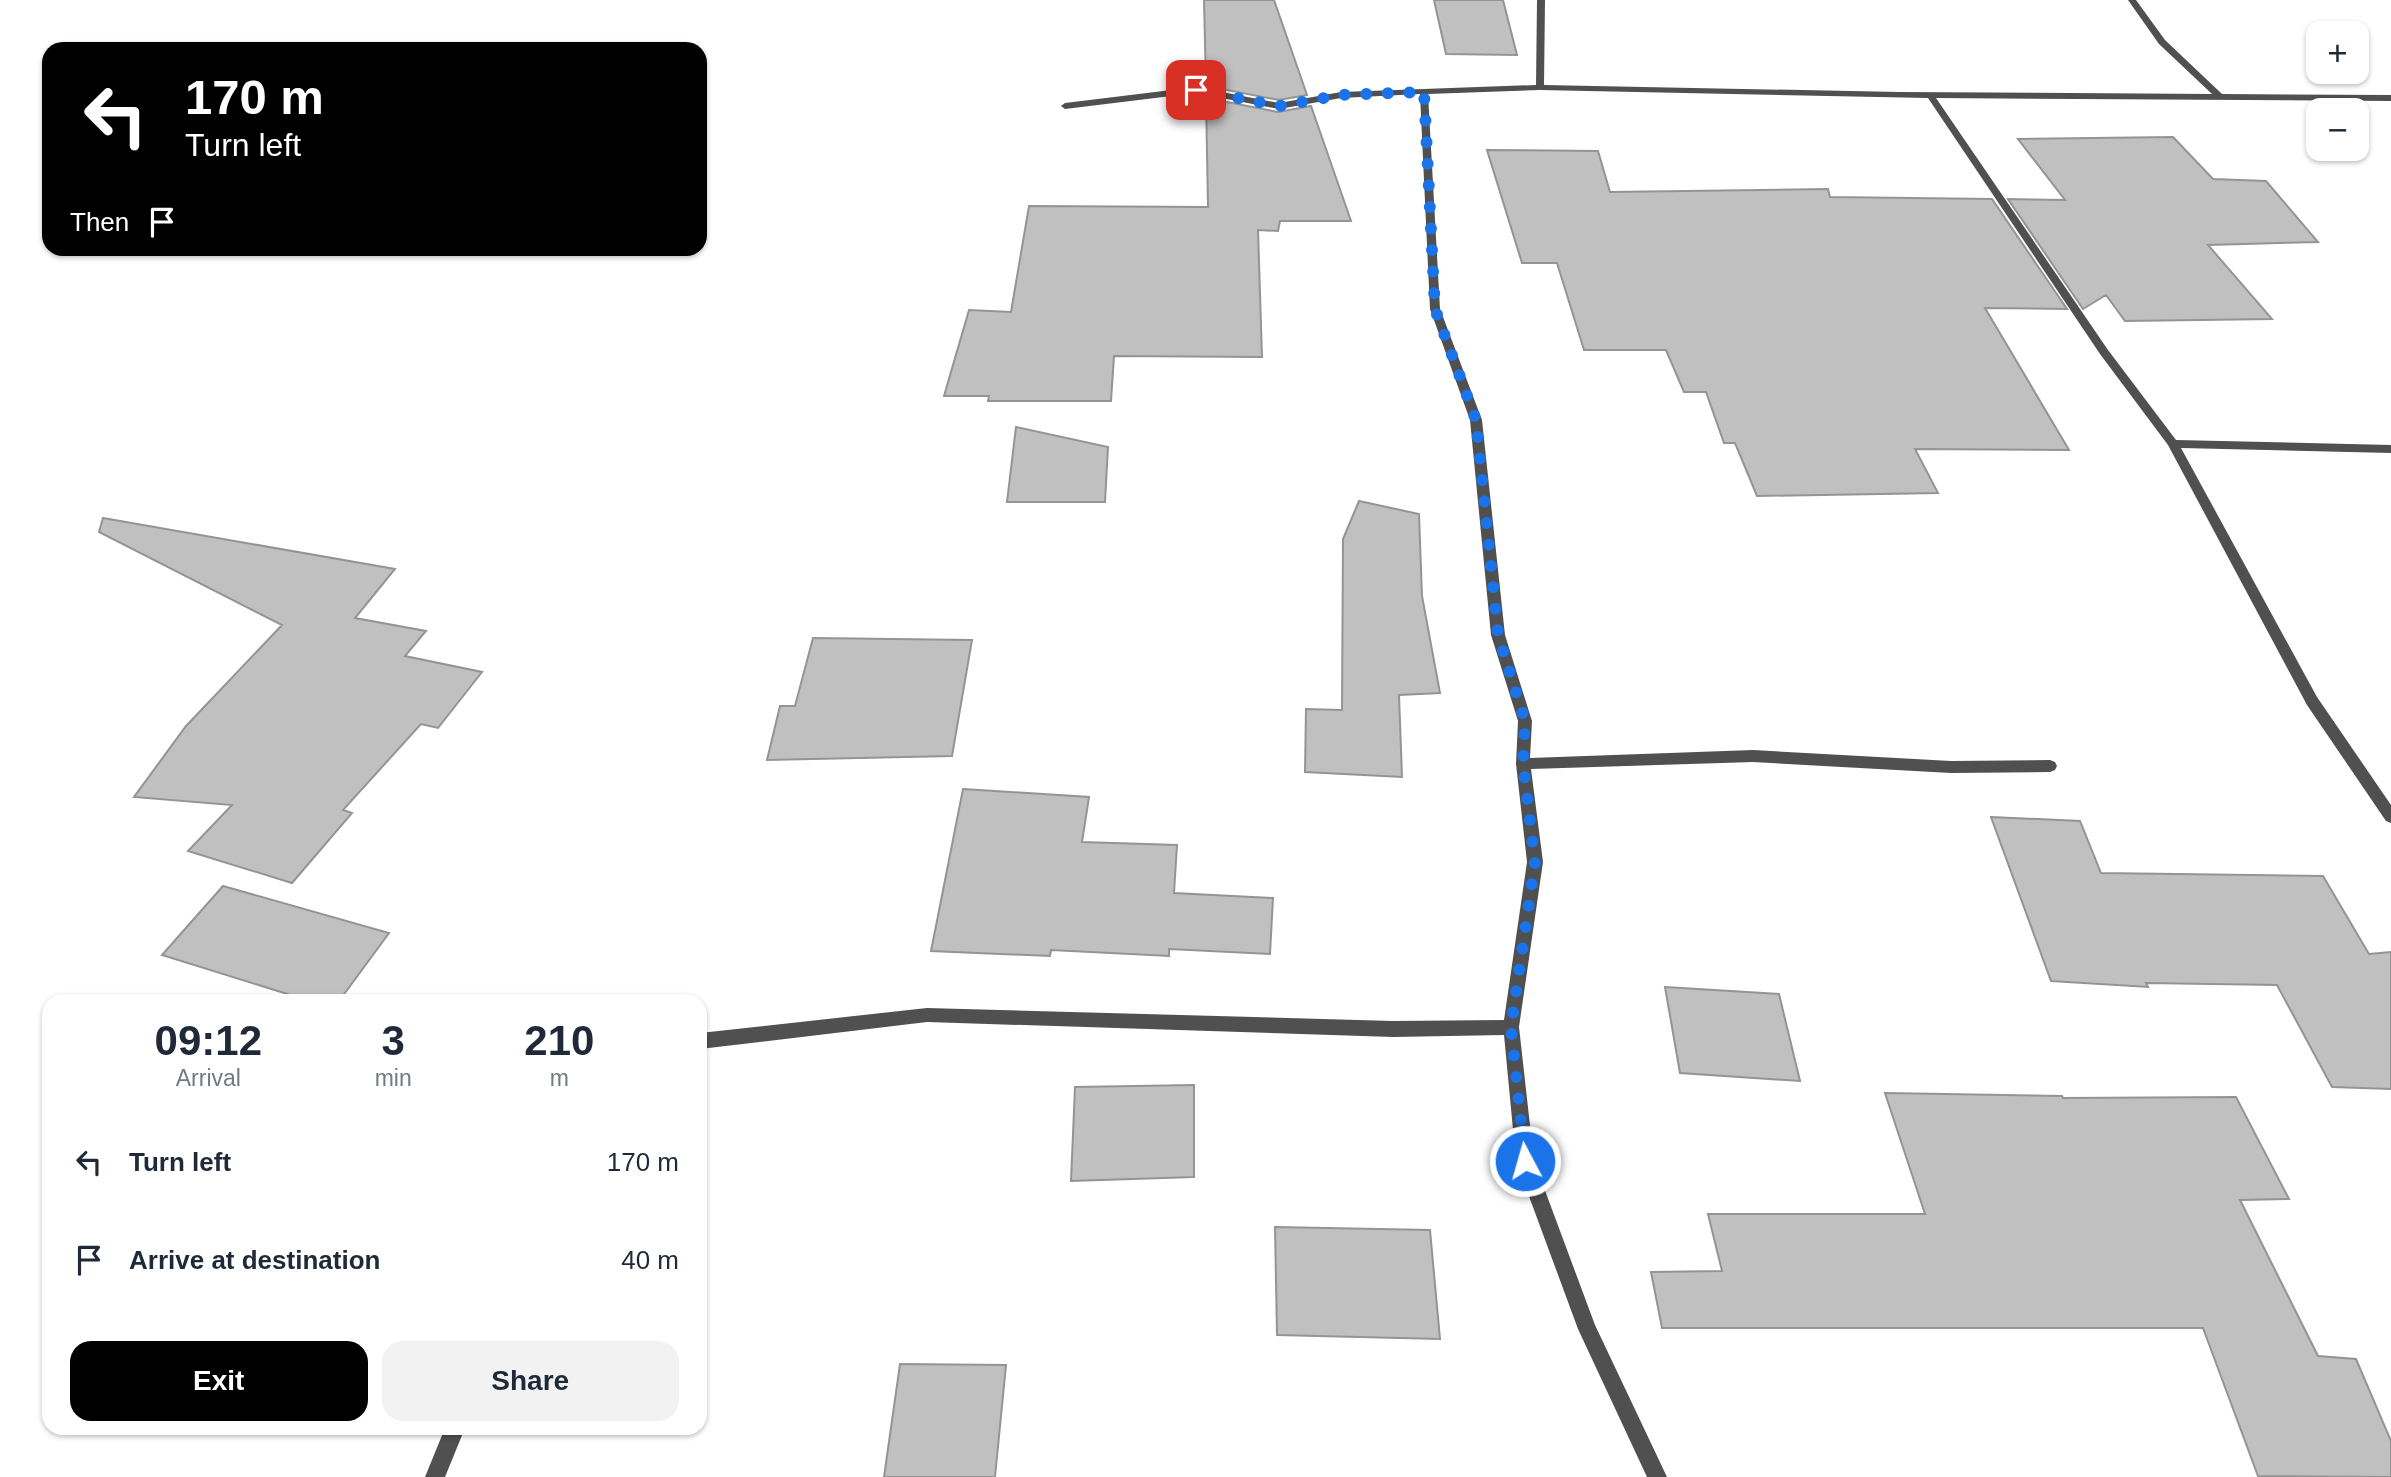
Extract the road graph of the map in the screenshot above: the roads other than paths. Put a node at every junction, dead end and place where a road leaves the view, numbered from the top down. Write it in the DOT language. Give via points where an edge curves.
graph roads {
  1 [pos="1541,0"];
  2 [pos="2132,0"];
  3 [pos="1540,87"];
  4 [pos="1424,92"];
  5 [pos="1930,95"];
  6 [pos="2219,96"];
  7 [pos="2391,98"];
  8 [pos="1065,106"];
  9 [pos="2173,444"];
  10 [pos="2391,449"];
  11 [pos="1523,764"];
  12 [pos="2050,766"];
  13 [pos="2391,817"];
  14 [pos="1511,1027"];
  15 [pos="707,1040"];
  16 [pos="452,1435"];
  17 [pos="435,1477"];
  18 [pos="1657,1477"];
  1 -- 3 [label="street"];
  2 -- 6 [label="street" via="2162,42"];
  3 -- 4 [label="street"];
  3 -- 5 [label="street"];
  4 -- 8 [label="street" via="1341,95 1279,106 1196,90"];
  4 -- 11 [label="street" via="1435,309 1476,420 1498,635 1525,721"];
  5 -- 6 [label="street"];
  5 -- 9 [label="street" via="2104,352"];
  6 -- 7 [label="street"];
  9 -- 10 [label="street"];
  9 -- 13 [label="street" via="2312,701"];
  11 -- 12 [label="street" via="1753,756 1951,767"];
  11 -- 14 [label="street" via="1535,862"];
  14 -- 15 [label="street" via="1393,1029 927,1015"];
  14 -- 18 [label="street" via="1525,1161 1587,1329"];
  16 -- 17 [label="street"];
}
